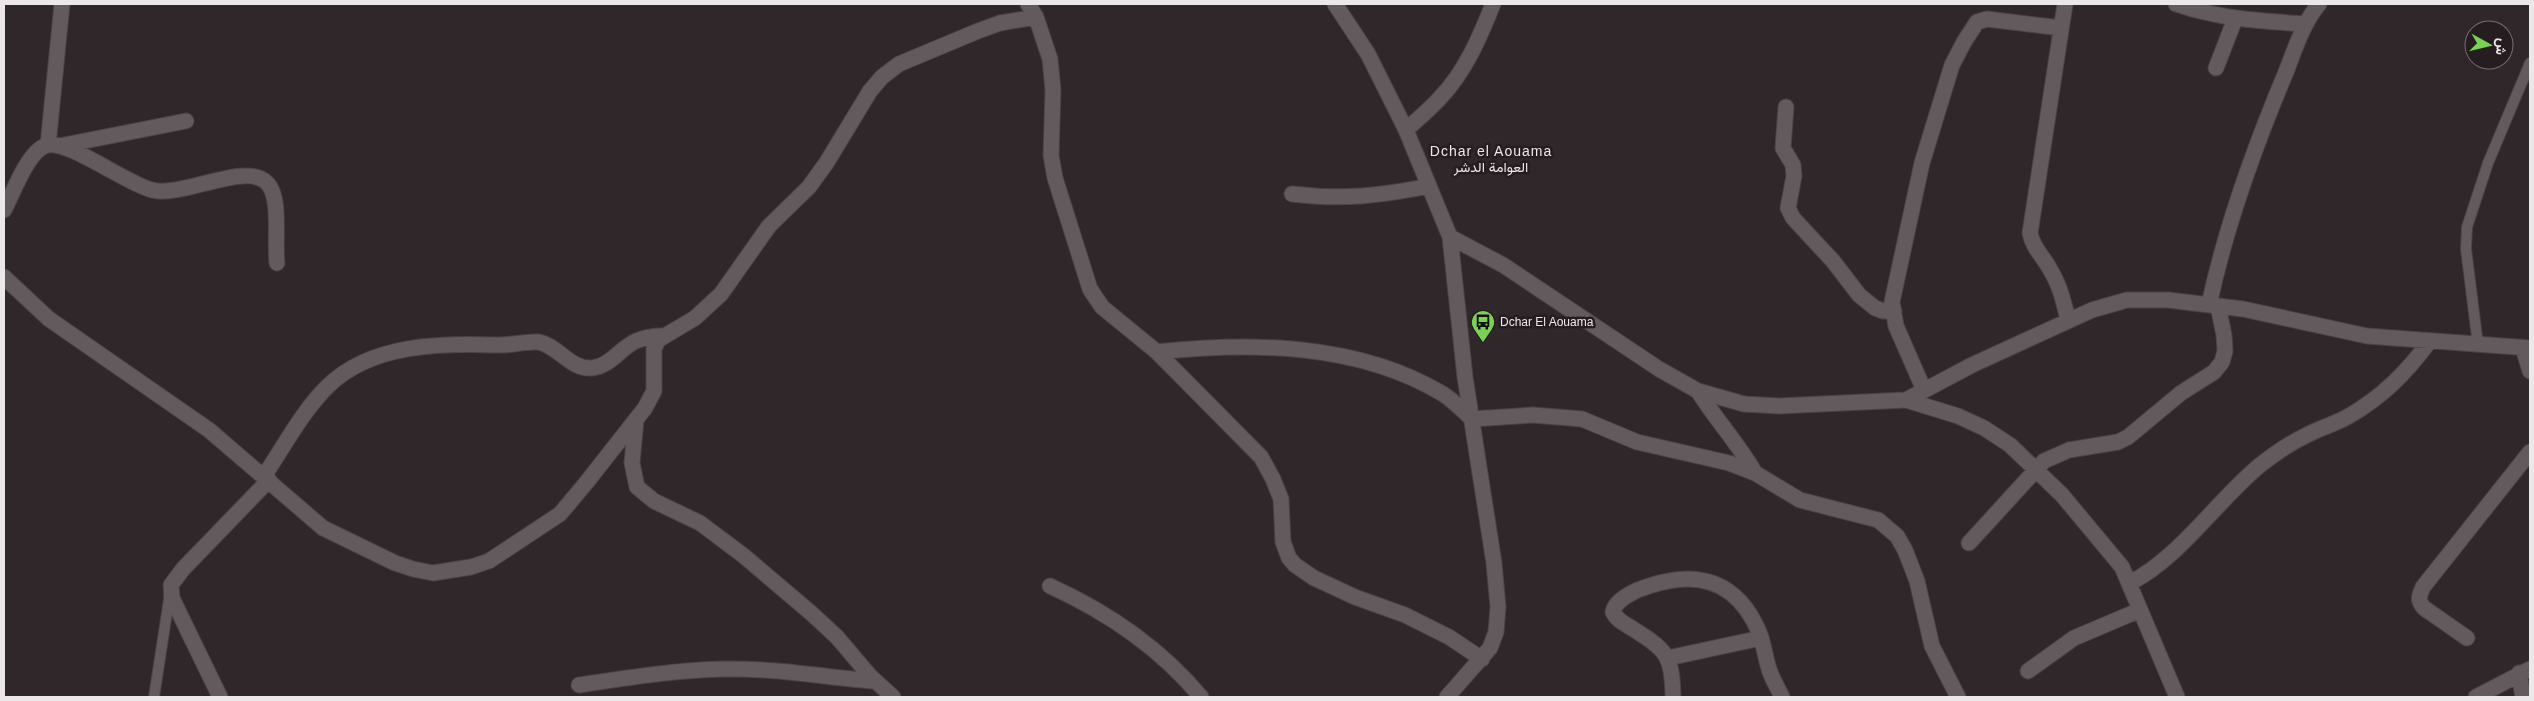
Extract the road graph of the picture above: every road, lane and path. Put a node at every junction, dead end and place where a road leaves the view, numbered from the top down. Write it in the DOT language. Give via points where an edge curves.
graph roads {
  1 [pos="62,4"];
  2 [pos="1028,4"];
  3 [pos="1335,4"];
  4 [pos="1493,4"];
  5 [pos="2065,4"];
  6 [pos="2176,4"];
  7 [pos="2319,4"];
  8 [pos="1036,18"];
  9 [pos="2235,20"];
  10 [pos="2306,24"];
  11 [pos="2061,28"];
  12 [pos="2530,63"];
  13 [pos="2216,68"];
  14 [pos="1786,107"];
  15 [pos="186,121"];
  16 [pos="1406,130"];
  17 [pos="54,146"];
  18 [pos="1429,186"];
  19 [pos="1292,194"];
  20 [pos="4,210"];
  21 [pos="1450,237"];
  22 [pos="277,263"];
  23 [pos="4,277"];
  24 [pos="2214,306"];
  25 [pos="1894,311"];
  26 [pos="2068,320"];
  27 [pos="662,336"];
  28 [pos="2429,342"];
  29 [pos="2478,345"];
  30 [pos="2527,348"];
  31 [pos="1157,352"];
  32 [pos="2530,371"];
  33 [pos="1924,390"];
  34 [pos="1698,391"];
  35 [pos="1906,400"];
  36 [pos="636,419"];
  37 [pos="1472,419"];
  38 [pos="2530,452"];
  39 [pos="2034,469"];
  40 [pos="1755,473"];
  41 [pos="266,478"];
  42 [pos="1969,543"];
  43 [pos="2130,583"];
  44 [pos="1050,586"];
  45 [pos="170,592"];
  46 [pos="2140,610"];
  47 [pos="1761,638"];
  48 [pos="2467,638"];
  49 [pos="1668,658"];
  50 [pos="1482,659"];
  51 [pos="2028,671"];
  52 [pos="2525,671"];
  53 [pos="874,681"];
  54 [pos="579,685"];
  55 [pos="154,697"];
  56 [pos="220,697"];
  57 [pos="893,697"];
  58 [pos="1202,697"];
  59 [pos="1447,697"];
  60 [pos="1673,697"];
  61 [pos="1782,697"];
  62 [pos="1958,697"];
  63 [pos="2177,697"];
  64 [pos="2476,697"];
  65 [pos="2524,697"];
  1 -- 17 [label="street"];
  2 -- 8 [label="street"];
  3 -- 16 [label="street" via="1368,54"];
  4 -- 16 [label="street" via="1459,73 1442,97"];
  5 -- 11 [label="street"];
  6 -- 9 [label="street"];
  7 -- 10 [label="street"];
  8 -- 27 [label="street" via="1000,23 978,31 898,64 882,77 809,187 769,226 721,294 695,318"];
  8 -- 31 [label="street" via="1050,59 1053,90 1051,155 1055,178 1090,289 1102,307"];
  9 -- 10 [label="street"];
  9 -- 13 [label="street"];
  10 -- 24 [label="street" via="2232,212"];
  11 -- 25 [label="street" via="1987,19 1978,22 1964,42 1952,65 1922,163 1892,302"];
  11 -- 26 [label="street" via="2030,233 2057,282"];
  12 -- 29 [label="lane" via="2488,163 2467,227 2467,257"];
  14 -- 25 [label="street" via="1783,148 1793,165 1788,208 1793,218 1860,295 1875,308"];
  15 -- 17 [label="street"];
  16 -- 18 [label="street"];
  17 -- 20 [label="street" via="40,149 32,157"];
  17 -- 22 [label="street" via="151,190 177,189 243,175 265,180 275,198"];
  18 -- 19 [label="street" via="1374,197 1323,198"];
  18 -- 21 [label="street"];
  21 -- 34 [label="street" via="1503,265"];
  21 -- 37 [label="street"];
  23 -- 41 [label="street" via="49,319 209,430"];
  24 -- 26 [label="street" via="2151,299 2127,300"];
  24 -- 28 [label="street" via="2367,336"];
  24 -- 39 [label="street" via="2224,335 2225,352 2214,372 2181,393 2128,437 2118,442 2069,450"];
  25 -- 33 [label="street" via="1896,326"];
  26 -- 33 [label="street"];
  27 -- 36 [label="street" via="654,349 654,391"];
  27 -- 41 [label="street" via="635,341 615,358 591,368 577,365 539,342 500,346 438,345 383,355 362,363 327,387"];
  28 -- 29 [label="street"];
  28 -- 43 [label="street" via="2386,392 2348,417 2307,434 2282,449 2228,495 2161,565"];
  29 -- 30 [label="street"];
  30 -- 32 [label="street"];
  31 -- 37 [label="street" via="1197,348 1280,348 1335,354 1418,380 1445,395"];
  31 -- 50 [label="street" via="1260,457 1281,499 1282,542 1295,564 1314,578 1405,615 1449,637"];
  33 -- 35 [label="street"];
  34 -- 35 [label="street" via="1744,404 1770,406"];
  34 -- 40 [label="street" via="1720,425 1734,438"];
  35 -- 39 [label="street" via="1958,416 1984,428 2010,445"];
  36 -- 41 [label="street" via="560,514 489,561 453,570 433,573 394,563 323,528"];
  36 -- 53 [label="street" via="632,463 637,487 654,501 700,523 744,556 836,637"];
  37 -- 40 [label="street" via="1533,415 1582,419 1638,442 1729,463"];
  37 -- 50 [label="street" via="1498,607 1496,632"];
  38 -- 48 [label="street" via="2419,596 2424,608"];
  39 -- 42 [label="street"];
  39 -- 43 [label="street" via="2062,495 2122,567"];
  40 -- 62 [label="street" via="1800,500 1878,520 1897,536 1917,581 1932,646"];
  41 -- 45 [label="street" via="183,569 170,585"];
  43 -- 46 [label="street"];
  44 -- 58 [label="street" via="1106,616 1160,653"];
  45 -- 55 [label="lane"];
  45 -- 56 [label="street"];
  46 -- 51 [label="street" via="2074,638"];
  46 -- 63 [label="street"];
  47 -- 49 [label="street"];
  47 -- 49 [label="street" via="1744,603 1731,591 1701,579 1665,581 1628,596 1618,603 1613,612"];
  47 -- 61 [label="street"];
  49 -- 60 [label="street"];
  50 -- 59 [label="street"];
  52 -- 64 [label="street"];
  52 -- 65 [label="street"];
  53 -- 54 [label="street" via="789,671 722,669 652,674"];
  53 -- 57 [label="street"];
}
